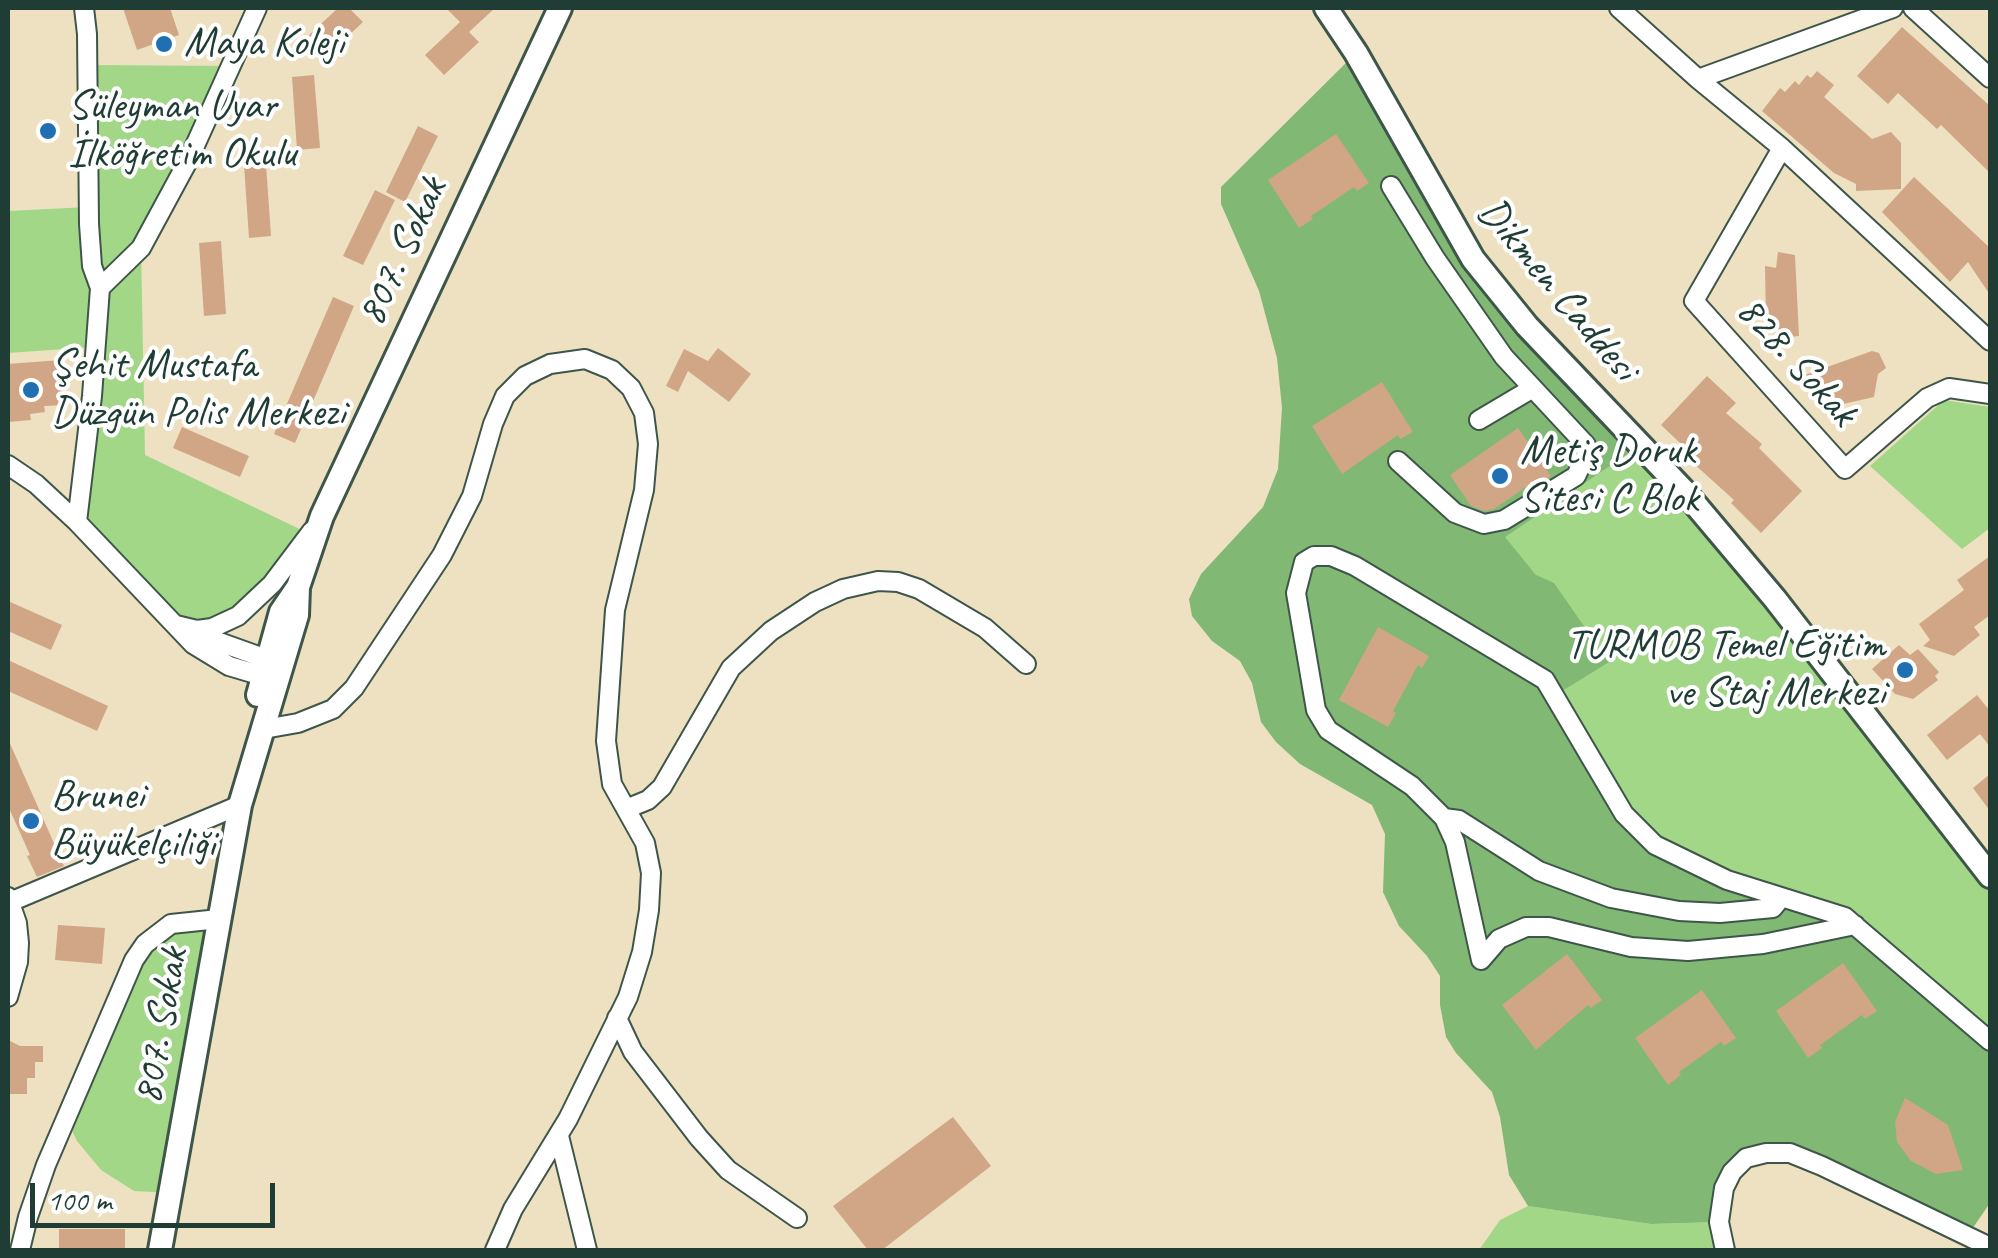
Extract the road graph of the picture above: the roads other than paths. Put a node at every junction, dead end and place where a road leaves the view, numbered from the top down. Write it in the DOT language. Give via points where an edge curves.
graph roads {
  1 [pos="84,8"];
  2 [pos="258,8"];
  3 [pos="560,8"];
  4 [pos="1326,8"];
  5 [pos="1619,8"];
  6 [pos="1894,8"];
  7 [pos="1913,8"];
  8 [pos="1990,78"];
  9 [pos="1698,79"];
  10 [pos="1782,148"];
  11 [pos="1390,186"];
  12 [pos="1459,238"];
  13 [pos="1435,258"];
  14 [pos="100,288"];
  15 [pos="1989,335"];
  16 [pos="1533,388"];
  17 [pos="1990,394"];
  18 [pos="1479,420"];
  19 [pos="1398,462"];
  20 [pos="8,465"];
  21 [pos="322,516"];
  22 [pos="77,522"];
  23 [pos="176,625"];
  24 [pos="1026,664"];
  25 [pos="273,670"];
  26 [pos="264,729"];
  27 [pos="252,758"];
  28 [pos="240,805"];
  29 [pos="626,808"];
  30 [pos="1444,818"];
  31 [pos="1990,876"];
  32 [pos="1782,898"];
  33 [pos="9,900"];
  34 [pos="220,919"];
  35 [pos="1855,925"];
  36 [pos="8,996"];
  37 [pos="617,1018"];
  38 [pos="1990,1042"];
  39 [pos="559,1136"];
  40 [pos="796,1218"];
  41 [pos="1990,1247"];
  42 [pos="20,1250"];
  43 [pos="160,1250"];
  44 [pos="496,1250"];
  45 [pos="587,1250"];
  46 [pos="1725,1250"];
  1 -- 14 [label="street" via="89,224"];
  2 -- 14 [label="street" via="141,248"];
  3 -- 21 [label="main road, 807. Sokak"];
  4 -- 12 [label="main road, Dikmen Caddesi"];
  5 -- 9 [label="street"];
  6 -- 9 [label="street"];
  7 -- 8 [label="street"];
  9 -- 10 [label="street"];
  10 -- 15 [label="street"];
  10 -- 17 [label="street, 828. Sokak" via="1694,301 1845,469 1927,398 1949,388"];
  11 -- 13 [label="street"];
  12 -- 13 [label="street"];
  12 -- 31 [label="main road, Dikmen Caddesi" via="1527,326 1776,599"];
  13 -- 16 [label="street"];
  14 -- 22 [label="street"];
  16 -- 18 [label="street"];
  16 -- 19 [label="street" via="1586,444 1585,462 1576,476 1504,520 1462,518"];
  20 -- 22 [label="street"];
  21 -- 23 [label="street" via="238,616 212,628"];
  21 -- 25 [label="main road, 807. Sokak" via="298,587 281,612"];
  22 -- 23 [label="street"];
  23 -- 25 [label="street"];
  24 -- 29 [label="street" via="985,628 920,589 878,580 843,590 771,631 731,668 662,787"];
  25 -- 26 [label="main road, 807. Sokak"];
  25 -- 27 [label="main road, 807. Sokak" via="249,726"];
  26 -- 27 [label="main road, 807. Sokak"];
  26 -- 29 [label="street" via="333,709 354,688 450,540 505,396 550,364 585,360 612,370 632,388 648,444 608,679 612,784"];
  27 -- 28 [label="main road, 807. Sokak"];
  28 -- 33 [label="street"];
  28 -- 34 [label="main road, 807. Sokak"];
  29 -- 37 [label="street" via="645,843 651,873 642,952"];
  30 -- 32 [label="street" via="1455,818 1539,871 1611,898 1720,913 1773,908"];
  30 -- 32 [label="street" via="1412,786 1328,730 1316,710 1296,593 1304,562 1314,556 1355,566 1533,670 1552,690 1606,786 1654,845"];
  30 -- 35 [label="street" via="1481,960 1499,940 1526,927 1631,948 1688,951"];
  32 -- 35 [label="street"];
  33 -- 36 [label="street" via="18,962"];
  34 -- 42 [label="street" via="170,924 134,960 46,1166"];
  34 -- 43 [label="main road, 807. Sokak"];
  35 -- 38 [label="street"];
  37 -- 39 [label="street"];
  37 -- 40 [label="street" via="633,1052 699,1138 728,1170"];
  39 -- 44 [label="street"];
  39 -- 45 [label="street"];
  41 -- 46 [label="street" via="1822,1166 1790,1153 1766,1153 1746,1158 1724,1188 1719,1222"];
}
